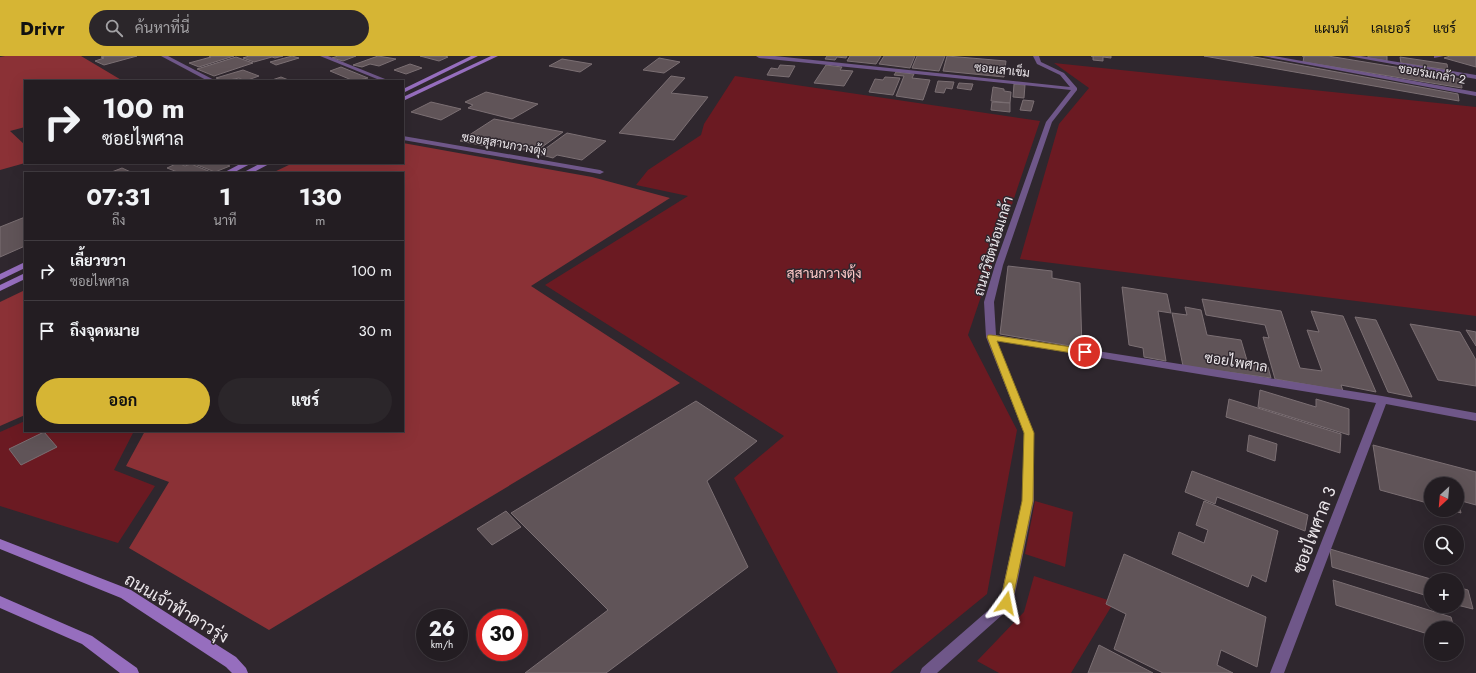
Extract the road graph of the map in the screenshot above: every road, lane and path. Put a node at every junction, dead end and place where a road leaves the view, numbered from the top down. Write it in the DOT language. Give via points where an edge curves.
graph roads {
  1 [pos="164,56"];
  2 [pos="323,56"];
  3 [pos="474,56"];
  4 [pos="495,56"];
  5 [pos="759,56"];
  6 [pos="1036,56"];
  7 [pos="1265,56"];
  8 [pos="1351,56"];
  9 [pos="1476,77"];
  10 [pos="212,80"];
  11 [pos="384,80"];
  12 [pos="404,89"];
  13 [pos="1075,89"];
  14 [pos="1476,94"];
  15 [pos="404,99"];
  16 [pos="404,138"];
  17 [pos="246,164"];
  18 [pos="264,164"];
  19 [pos="229,172"];
  20 [pos="248,172"];
  21 [pos="600,172"];
  22 [pos="24,265"];
  23 [pos="24,276"];
  24 [pos="0,277"];
  25 [pos="0,288"];
  26 [pos="991,337"];
  27 [pos="1382,400"];
  28 [pos="1476,417"];
  29 [pos="0,544"];
  30 [pos="0,602"];
  31 [pos="132,673"];
  32 [pos="241,673"];
  33 [pos="927,673"];
  34 [pos="1277,673"];
  1 -- 10 [label="street"];
  2 -- 11 [label="street"];
  3 -- 12 [label="main road"];
  4 -- 15 [label="main road"];
  5 -- 13 [label="street, ซอยเสาเข็ม"];
  6 -- 13 [label="street" via="1039,63 1062,74"];
  7 -- 14 [label="street, ซอยร่มเกล้า 2"];
  8 -- 9 [label="street"];
  13 -- 26 [label="street, ถนนวิชิตน้อมเกล้า" via="1049,122 999,265 989,302"];
  16 -- 21 [label="street, ซอยสุสานกวางตุ้ง"];
  17 -- 19 [label="main road"];
  18 -- 20 [label="main road"];
  22 -- 24 [label="main road"];
  23 -- 25 [label="main road"];
  26 -- 27 [label="street, ซอยไพศาล"];
  26 -- 33 [label="street, ถนนวิชิตน้อมเกล้า" via="1029,433 1028,501 1006,603"];
  27 -- 28 [label="street, ซอยไพศาล"];
  27 -- 34 [label="street, ซอยไพศาล 3"];
  29 -- 32 [label="main road, ถนนเจ้าฟ้าดาวรุ่ง" via="126,594 231,662"];
  30 -- 31 [label="main road" via="87,640"];
}
